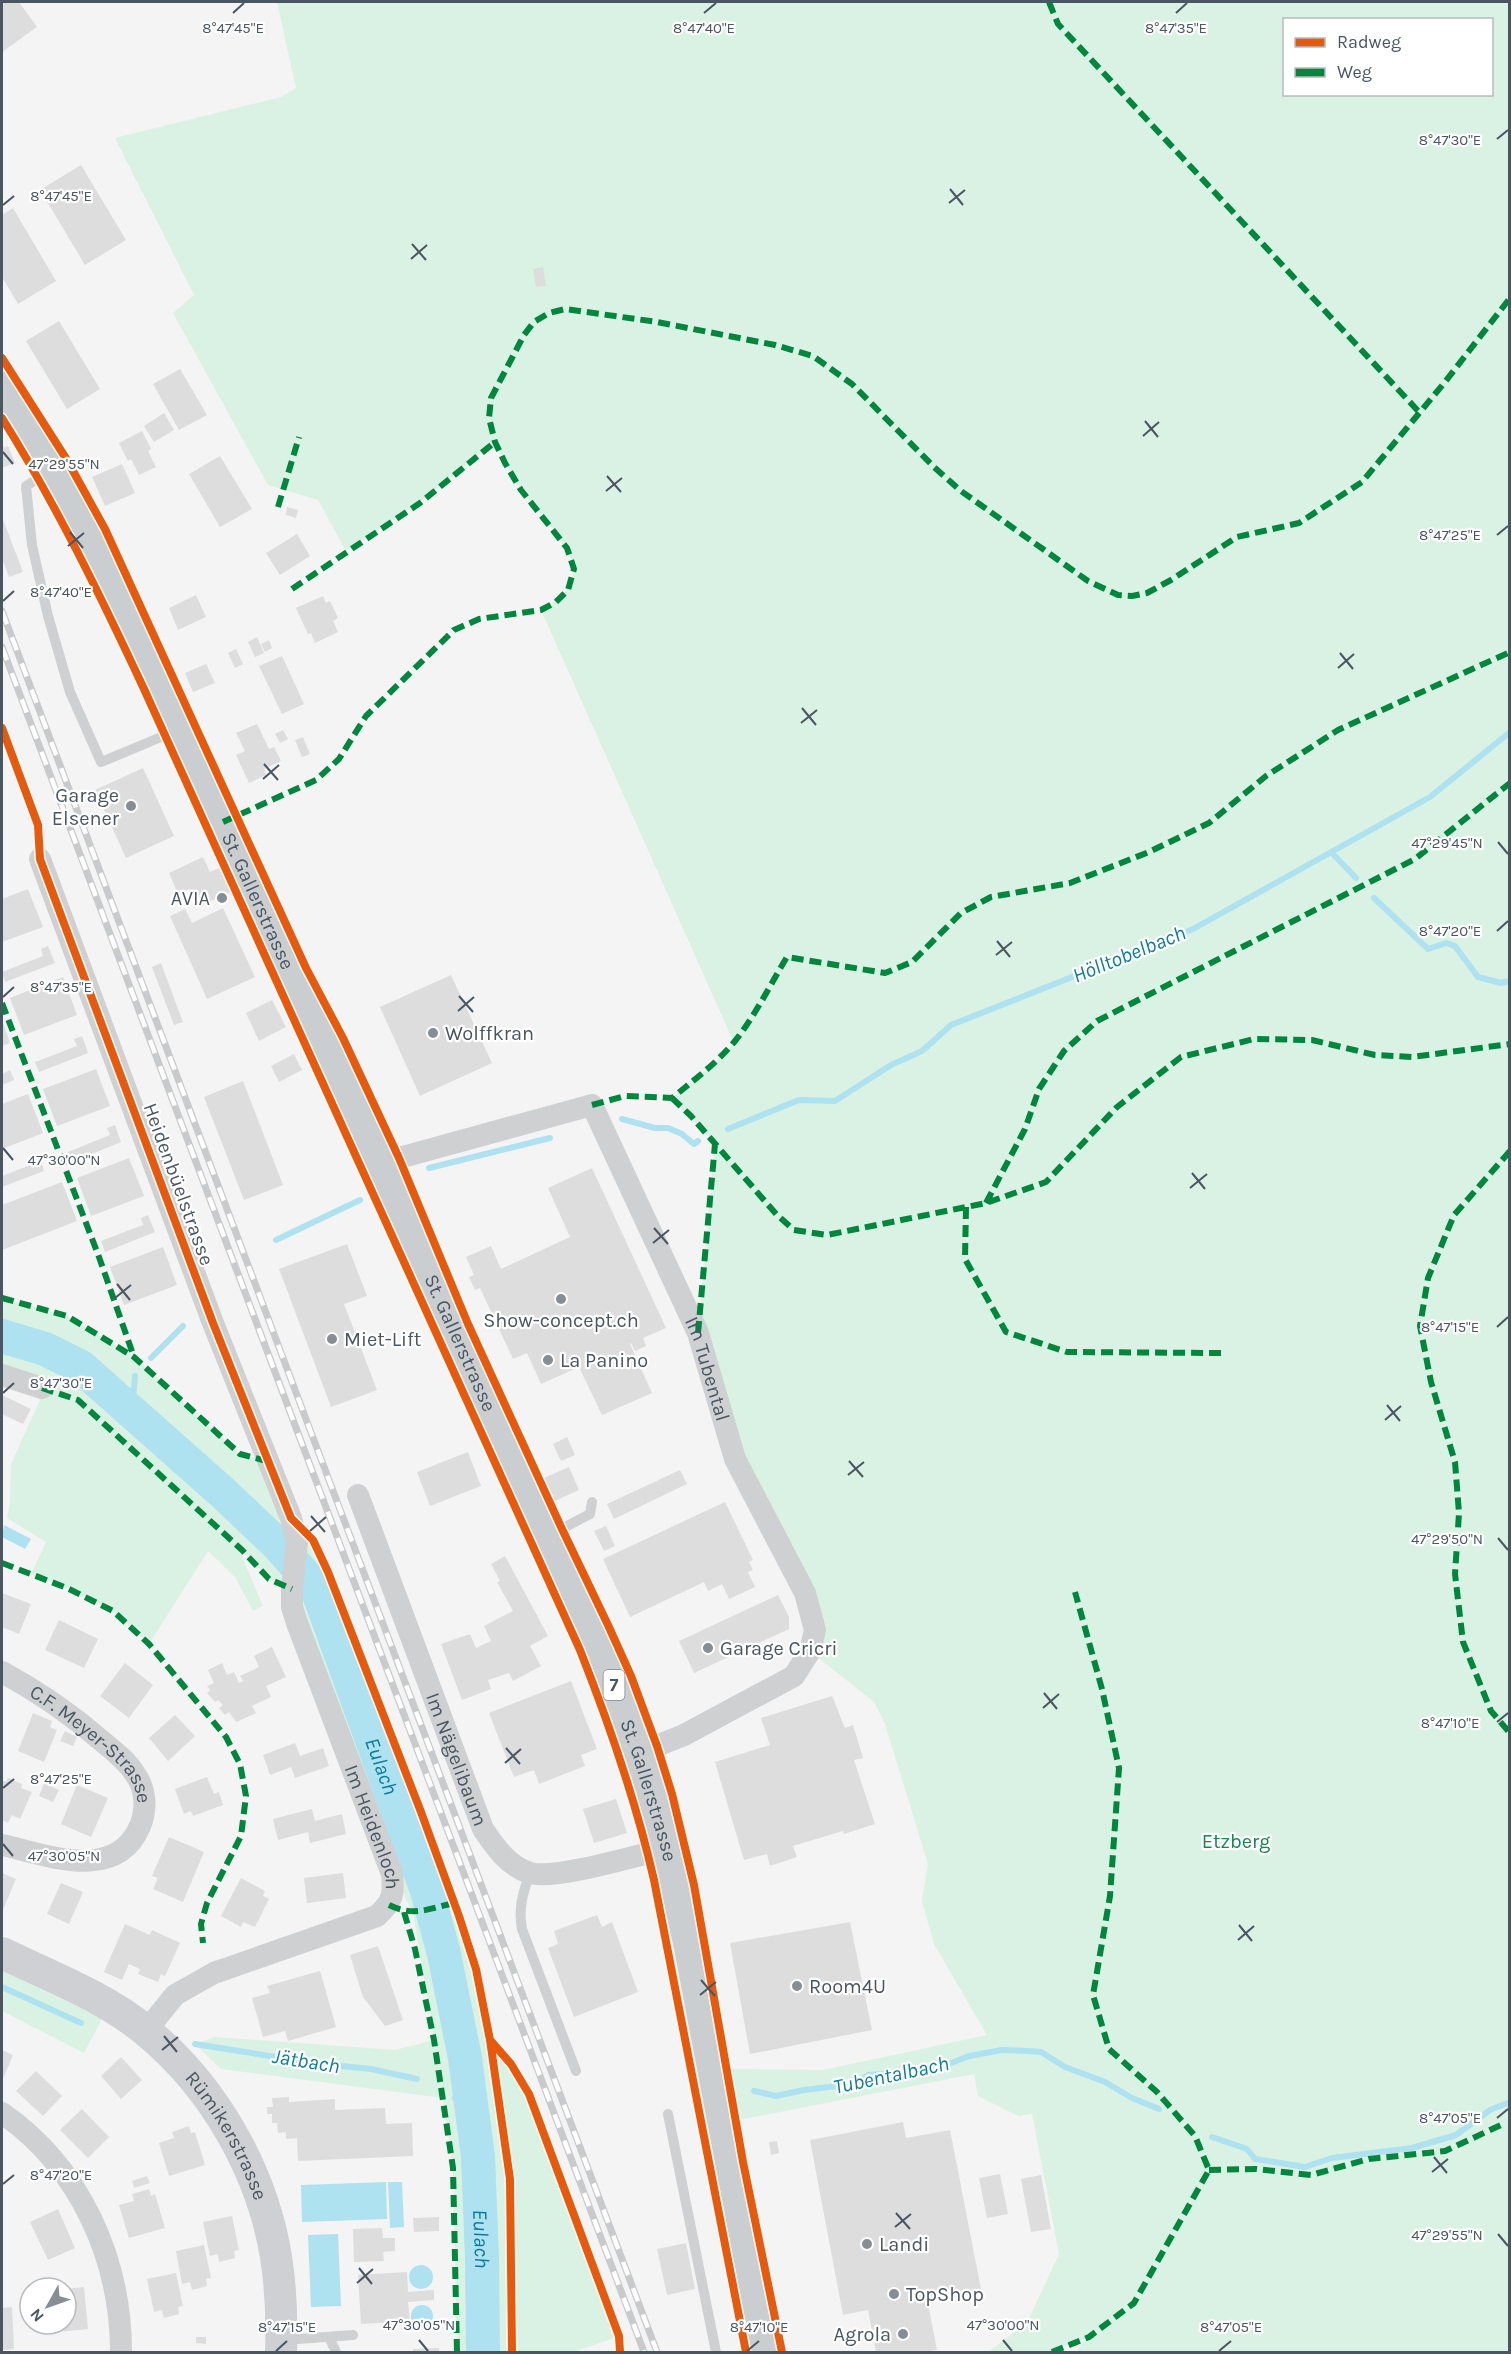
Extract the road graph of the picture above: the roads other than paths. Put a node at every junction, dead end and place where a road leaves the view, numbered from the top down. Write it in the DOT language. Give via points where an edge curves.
graph roads {
  1 [pos="2,388"];
  2 [pos="53,470"];
  3 [pos="181,729"];
  4 [pos="40,859"];
  5 [pos="381,1165"];
  6 [pos="2,1375"];
  7 [pos="42,1388"];
  8 [pos="358,1495"];
  9 [pos="592,1502"];
  10 [pos="291,1518"];
  11 [pos="547,1536"];
  12 [pos="2,1672"];
  13 [pos="639,1753"];
  14 [pos="2,1845"];
  15 [pos="668,1848"];
  16 [pos="530,1873"];
  17 [pos="2,1953"];
  18 [pos="146,2031"];
  19 [pos="576,2071"];
  20 [pos="2,2113"];
  21 [pos="668,2114"];
  22 [pos="353,2335"];
  23 [pos="329,2337"];
  24 [pos="281,2347"];
  25 [pos="121,2352"];
  26 [pos="336,2352"];
  27 [pos="716,2352"];
  28 [pos="768,2352"];
  1 -- 2 [label="main road, St. Gallerstrasse / 7"];
  2 -- 3 [label="main road, St. Gallerstrasse / 7" via="98,552"];
  2 -- 3 [label="lane" via="26,486 32,545 70,692 94,750 101,762"];
  3 -- 5 [label="main road, St. Gallerstrasse / 7"];
  4 -- 10 [label="street, Heidenbüelstrasse" via="213,1323"];
  5 -- 11 [label="main road, St. Gallerstrasse / 7"];
  5 -- 13 [label="street, Im Tubental" via="592,1105 698,1333 735,1459 806,1593 815,1630 810,1651 794,1676 684,1735"];
  6 -- 7 [label="street"];
  8 -- 16 [label="street, Im Nägelibaum" via="483,1829 504,1858"];
  9 -- 11 [label="lane" via="590,1514"];
  10 -- 18 [label="street, Im Heidenloch" via="297,1542 292,1607 392,1874 393,1893 389,1905 377,1916 214,1972 175,1995"];
  11 -- 13 [label="main road, St. Gallerstrasse / 7" via="590,1628"];
  12 -- 14 [label="street, C.F. Meyer-Strasse" via="72,1716 119,1756 136,1774 144,1795 145,1816 136,1836 122,1851 100,1861 78,1861"];
  13 -- 15 [label="main road, St. Gallerstrasse / 7"];
  15 -- 16 [label="street" via="554,1874"];
  15 -- 28 [label="main road, St. Gallerstrasse / 7"];
  16 -- 19 [label="lane" via="522,1897 522,1929"];
  17 -- 18 [label="main road, Rümikerstrasse" via="109,2006"];
  18 -- 24 [label="main road, Rümikerstrasse" via="212,2099 257,2189 276,2256"];
  20 -- 25 [label="street" via="54,2161 96,2228 117,2298"];
  21 -- 27 [label="lane"];
  22 -- 23 [label="lane"];
  23 -- 24 [label="lane"];
  23 -- 26 [label="lane"];
}
